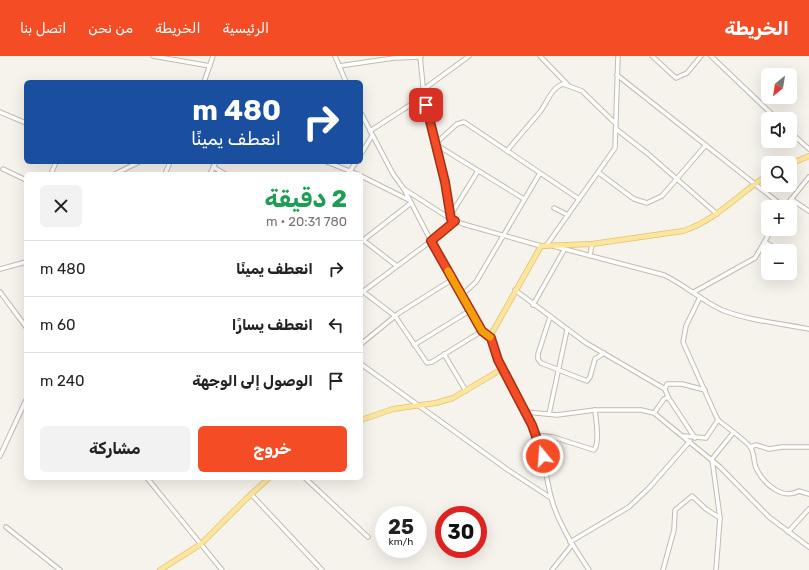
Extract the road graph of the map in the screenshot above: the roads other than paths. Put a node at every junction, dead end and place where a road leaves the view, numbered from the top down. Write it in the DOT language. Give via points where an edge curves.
graph roads {
  1 [pos="153,56"];
  2 [pos="214,56"];
  3 [pos="334,56"];
  4 [pos="420,56"];
  5 [pos="469,56"];
  6 [pos="540,56"];
  7 [pos="618,56"];
  8 [pos="652,56"];
  9 [pos="701,56"];
  10 [pos="711,56"];
  11 [pos="210,66"];
  12 [pos="339,66"];
  13 [pos="617,75"];
  14 [pos="205,80"];
  15 [pos="345,80"];
  16 [pos="568,85"];
  17 [pos="424,89"];
  18 [pos="424,96"];
  19 [pos="0,112"];
  20 [pos="770,112"];
  21 [pos="363,117"];
  22 [pos="24,122"];
  23 [pos="615,123"];
  24 [pos="616,129"];
  25 [pos="370,132"];
  26 [pos="372,136"];
  27 [pos="797,138"];
  28 [pos="435,144"];
  29 [pos="705,146"];
  30 [pos="809,149"];
  31 [pos="363,151"];
  32 [pos="508,151"];
  33 [pos="809,156"];
  34 [pos="797,161"];
  35 [pos="135,164"];
  36 [pos="215,164"];
  37 [pos="331,164"];
  38 [pos="214,167"];
  39 [pos="3,169"];
  40 [pos="478,171"];
  41 [pos="120,172"];
  42 [pos="211,172"];
  43 [pos="222,172"];
  44 [pos="349,172"];
  45 [pos="540,173"];
  46 [pos="599,173"];
  47 [pos="363,177"];
  48 [pos="809,177"];
  49 [pos="677,178"];
  50 [pos="24,179"];
  51 [pos="761,180"];
  52 [pos="755,185"];
  53 [pos="404,189"];
  54 [pos="524,199"];
  55 [pos="580,199"];
  56 [pos="791,199"];
  57 [pos="775,200"];
  58 [pos="410,202"];
  59 [pos="554,208"];
  60 [pos="809,211"];
  61 [pos="717,214"];
  62 [pos="568,215"];
  63 [pos="451,217"];
  64 [pos="455,221"];
  65 [pos="502,236"];
  66 [pos="768,236"];
  67 [pos="363,240"];
  68 [pos="431,241"];
  69 [pos="363,242"];
  70 [pos="765,242"];
  71 [pos="592,244"];
  72 [pos="768,244"];
  73 [pos="544,246"];
  74 [pos="552,246"];
  75 [pos="564,250"];
  76 [pos="590,255"];
  77 [pos="24,263"];
  78 [pos="397,266"];
  79 [pos="0,269"];
  80 [pos="453,279"];
  81 [pos="363,290"];
  82 [pos="515,290"];
  83 [pos="0,292"];
  84 [pos="363,292"];
  85 [pos="694,292"];
  86 [pos="462,295"];
  87 [pos="700,297"];
  88 [pos="534,304"];
  89 [pos="471,310"];
  90 [pos="395,316"];
  91 [pos="550,317"];
  92 [pos="24,324"];
  93 [pos="809,329"];
  94 [pos="567,330"];
  95 [pos="482,331"];
  96 [pos="491,338"];
  97 [pos="363,342"];
  98 [pos="414,345"];
  99 [pos="444,354"];
  100 [pos="604,354"];
  101 [pos="363,365"];
  102 [pos="502,369"];
  103 [pos="558,370"];
  104 [pos="665,389"];
  105 [pos="705,390"];
  106 [pos="466,391"];
  107 [pos="668,397"];
  108 [pos="24,404"];
  109 [pos="420,406"];
  110 [pos="595,410"];
  111 [pos="526,412"];
  112 [pos="654,413"];
  113 [pos="549,414"];
  114 [pos="363,419"];
  115 [pos="718,420"];
  116 [pos="734,434"];
  117 [pos="536,435"];
  118 [pos="683,436"];
  119 [pos="695,438"];
  120 [pos="690,441"];
  121 [pos="750,446"];
  122 [pos="809,447"];
  123 [pos="0,456"];
  124 [pos="712,459"];
  125 [pos="149,480"];
  126 [pos="267,480"];
  127 [pos="307,480"];
  128 [pos="251,494"];
  129 [pos="809,494"];
  130 [pos="551,498"];
  131 [pos="809,509"];
  132 [pos="720,518"];
  133 [pos="6,527"];
  134 [pos="788,532"];
  135 [pos="368,537"];
  136 [pos="571,543"];
  137 [pos="201,544"];
  138 [pos="809,547"];
  139 [pos="60,570"];
  140 [pos="160,570"];
  141 [pos="222,570"];
  142 [pos="322,570"];
  143 [pos="552,570"];
  144 [pos="589,570"];
  145 [pos="663,570"];
  146 [pos="716,570"];
  1 -- 11 [label="street"];
  2 -- 11 [label="street"];
  3 -- 12 [label="street"];
  4 -- 12 [label="street"];
  4 -- 17 [label="street"];
  5 -- 17 [label="street"];
  6 -- 16 [label="street"];
  7 -- 13 [label="street"];
  8 -- 9 [label="street" via="676,78 688,73"];
  10 -- 20 [label="street"];
  11 -- 14 [label="street"];
  12 -- 15 [label="street"];
  13 -- 23 [label="street"];
  13 -- 29 [label="street"];
  16 -- 23 [label="street" via="584,94"];
  16 -- 32 [label="street" via="563,84 556,88"];
  17 -- 18 [label="street"];
  18 -- 25 [label="street"];
  18 -- 28 [label="street"];
  19 -- 22 [label="street"];
  21 -- 25 [label="street"];
  23 -- 24 [label="street"];
  24 -- 46 [label="street" via="615,149"];
  24 -- 49 [label="street"];
  25 -- 26 [label="street"];
  26 -- 31 [label="street"];
  26 -- 53 [label="street"];
  27 -- 30 [label="street"];
  28 -- 32 [label="street" via="463,121"];
  28 -- 40 [label="street"];
  28 -- 63 [label="street"];
  29 -- 49 [label="street"];
  29 -- 52 [label="street"];
  32 -- 45 [label="street"];
  33 -- 34 [label="main road"];
  35 -- 41 [label="street"];
  36 -- 38 [label="street"];
  37 -- 44 [label="street"];
  38 -- 42 [label="street"];
  38 -- 43 [label="street"];
  39 -- 50 [label="street"];
  40 -- 54 [label="street"];
  40 -- 63 [label="street"];
  45 -- 54 [label="street"];
  45 -- 55 [label="street"];
  46 -- 49 [label="street" via="634,199 644,203 658,199"];
  46 -- 55 [label="street"];
  47 -- 58 [label="street"];
  48 -- 56 [label="street"];
  49 -- 61 [label="street"];
  51 -- 52 [label="main road"];
  52 -- 57 [label="street"];
  52 -- 61 [label="main road"];
  53 -- 58 [label="street"];
  53 -- 63 [label="street"];
  54 -- 65 [label="street"];
  55 -- 62 [label="street"];
  56 -- 60 [label="street"];
  58 -- 67 [label="street"];
  58 -- 68 [label="street"];
  59 -- 62 [label="street"];
  61 -- 71 [label="main road" via="683,231"];
  62 -- 73 [label="street"];
  63 -- 64 [label="street"];
  64 -- 65 [label="street"];
  64 -- 68 [label="street"];
  65 -- 73 [label="street"];
  65 -- 86 [label="street" via="476,282"];
  66 -- 70 [label="street"];
  68 -- 78 [label="street"];
  68 -- 80 [label="street"];
  69 -- 78 [label="street"];
  70 -- 72 [label="street"];
  70 -- 85 [label="street" via="752,260"];
  71 -- 74 [label="main road"];
  71 -- 76 [label="street"];
  73 -- 74 [label="main road"];
  73 -- 82 [label="main road"];
  74 -- 75 [label="street"];
  75 -- 76 [label="street"];
  75 -- 88 [label="street"];
  76 -- 85 [label="street" via="664,275"];
  77 -- 79 [label="street"];
  78 -- 81 [label="street"];
  80 -- 86 [label="street"];
  80 -- 90 [label="street"];
  82 -- 88 [label="street"];
  82 -- 96 [label="main road"];
  83 -- 92 [label="street"];
  84 -- 90 [label="street"];
  85 -- 87 [label="street"];
  86 -- 89 [label="street"];
  87 -- 93 [label="street" via="732,313"];
  87 -- 105 [label="street" via="689,317 683,339"];
  88 -- 91 [label="street"];
  89 -- 95 [label="street"];
  89 -- 98 [label="street"];
  90 -- 97 [label="street"];
  90 -- 98 [label="street"];
  91 -- 94 [label="street"];
  91 -- 103 [label="street" via="538,359 541,363"];
  94 -- 100 [label="street"];
  94 -- 103 [label="street"];
  95 -- 96 [label="street"];
  95 -- 99 [label="street"];
  96 -- 102 [label="main road"];
  98 -- 99 [label="street" via="427,363"];
  99 -- 106 [label="street"];
  100 -- 103 [label="street" via="595,359 587,380"];
  100 -- 104 [label="street"];
  101 -- 109 [label="street"];
  102 -- 106 [label="main road"];
  102 -- 111 [label="street"];
  103 -- 113 [label="street"];
  104 -- 105 [label="street" via="669,383"];
  104 -- 107 [label="street"];
  105 -- 115 [label="street"];
  106 -- 109 [label="main road" via="447,400"];
  107 -- 112 [label="street" via="664,398"];
  107 -- 119 [label="street"];
  108 -- 123 [label="street"];
  109 -- 114 [label="main road" via="392,409"];
  109 -- 130 [label="street"];
  110 -- 112 [label="street" via="641,410"];
  110 -- 113 [label="street" via="565,415"];
  110 -- 117 [label="street" via="597,431 594,450 553,437"];
  111 -- 113 [label="street"];
  111 -- 117 [label="street"];
  112 -- 118 [label="street"];
  115 -- 116 [label="street"];
  115 -- 119 [label="street" via="706,438"];
  116 -- 121 [label="street"];
  116 -- 124 [label="street"];
  117 -- 130 [label="street"];
  118 -- 119 [label="street"];
  118 -- 120 [label="street"];
  120 -- 124 [label="street"];
  120 -- 136 [label="street" via="649,488 629,506"];
  121 -- 122 [label="street" via="770,449"];
  121 -- 129 [label="street" via="757,470 770,486 788,495 799,491"];
  124 -- 132 [label="street"];
  124 -- 134 [label="street" via="761,511"];
  125 -- 137 [label="street"];
  126 -- 128 [label="main road"];
  127 -- 135 [label="street"];
  128 -- 137 [label="main road"];
  128 -- 142 [label="street"];
  130 -- 136 [label="street"];
  131 -- 134 [label="street"];
  132 -- 145 [label="street" via="706,510 692,496 677,507 674,530"];
  132 -- 146 [label="street"];
  133 -- 139 [label="street"];
  134 -- 138 [label="street"];
  136 -- 143 [label="street"];
  136 -- 144 [label="street"];
  137 -- 140 [label="main road"];
  137 -- 141 [label="street"];
}
